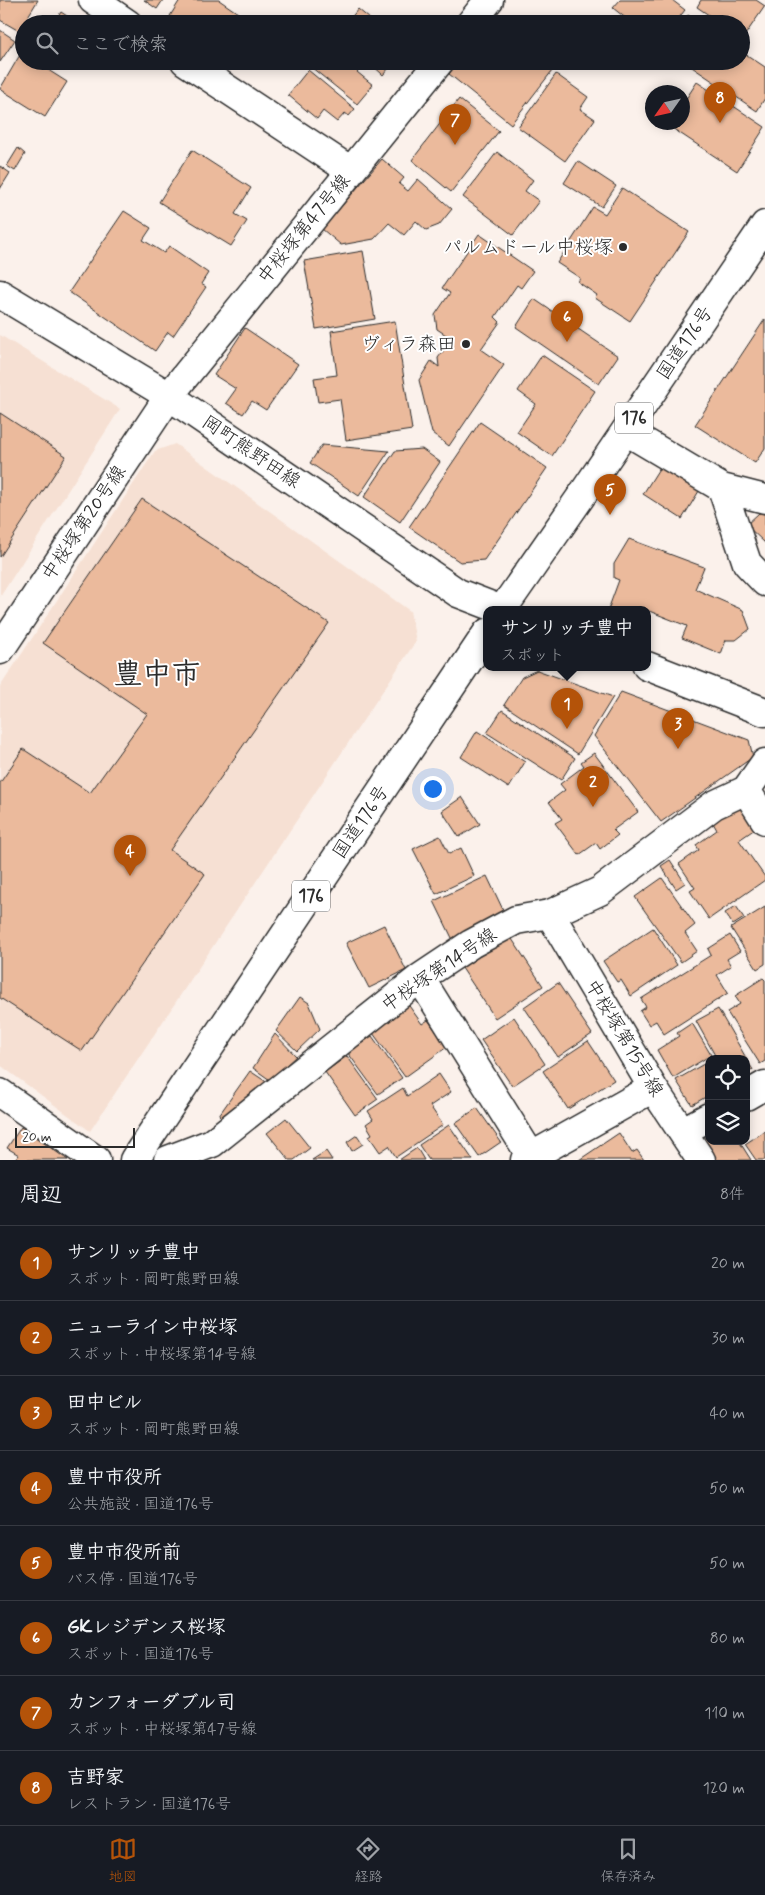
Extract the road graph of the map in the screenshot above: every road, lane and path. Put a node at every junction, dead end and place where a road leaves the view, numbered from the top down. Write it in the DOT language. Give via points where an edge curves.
graph roads {
  1 [pos="93,0"];
  2 [pos="489,0"];
  3 [pos="115,15"];
  4 [pos="477,15"];
  5 [pos="199,70"];
  6 [pos="433,70"];
  7 [pos="351,171"];
  8 [pos="765,225"];
  9 [pos="0,294"];
  10 [pos="169,396"];
  11 [pos="626,430"];
  12 [pos="722,488"];
  13 [pos="765,499"];
  14 [pos="765,582"];
  15 [pos="492,606"];
  16 [pos="505,606"];
  17 [pos="483,639"];
  18 [pos="0,650"];
  19 [pos="651,668"];
  20 [pos="765,712"];
  21 [pos="765,763"];
  22 [pos="746,790"];
  23 [pos="765,820"];
  24 [pos="550,914"];
  25 [pos="420,978"];
  26 [pos="765,1085"];
  27 [pos="653,1088"];
  28 [pos="0,1093"];
  29 [pos="750,1094"];
  30 [pos="705,1119"];
  31 [pos="683,1131"];
  32 [pos="528,1158"];
  33 [pos="96,1160"];
  34 [pos="134,1160"];
  35 [pos="168,1160"];
  36 [pos="702,1160"];
  1 -- 3 [label="main road"];
  2 -- 4 [label="main road"];
  5 -- 7 [label="main road"];
  6 -- 7 [label="main road, 中桜塚第47号線"];
  7 -- 10 [label="main road, 中桜塚第47号線"];
  8 -- 11 [label="main road, 国道176号 / 176"];
  9 -- 10 [label="main road, 岡町熊野田線"];
  10 -- 15 [label="main road, 岡町熊野田線" via="458,592"];
  10 -- 18 [label="main road, 中桜塚第20号線"];
  11 -- 12 [label="main road"];
  11 -- 16 [label="main road, 国道176号 / 176"];
  12 -- 13 [label="main road"];
  12 -- 14 [label="main road" via="747,563"];
  17 -- 34 [label="main road, 国道176号 / 176"];
  19 -- 20 [label="main road"];
  21 -- 22 [label="main road, 中桜塚第14号線"];
  22 -- 23 [label="main road"];
  22 -- 24 [label="main road, 中桜塚第14号線" via="714,805 600,891"];
  24 -- 25 [label="main road, 中桜塚第14号線" via="516,920 471,944"];
  24 -- 27 [label="main road, 中桜塚第15号線"];
  25 -- 32 [label="main road"];
  25 -- 35 [label="main road, 中桜塚第14号線" via="212,1143"];
  26 -- 29 [label="main road"];
  27 -- 31 [label="main road, 中桜塚第15号線"];
  27 -- 32 [label="main road"];
  28 -- 33 [label="main road"];
  30 -- 31 [label="main road"];
  31 -- 36 [label="main road, 中桜塚第15号線"];
}
